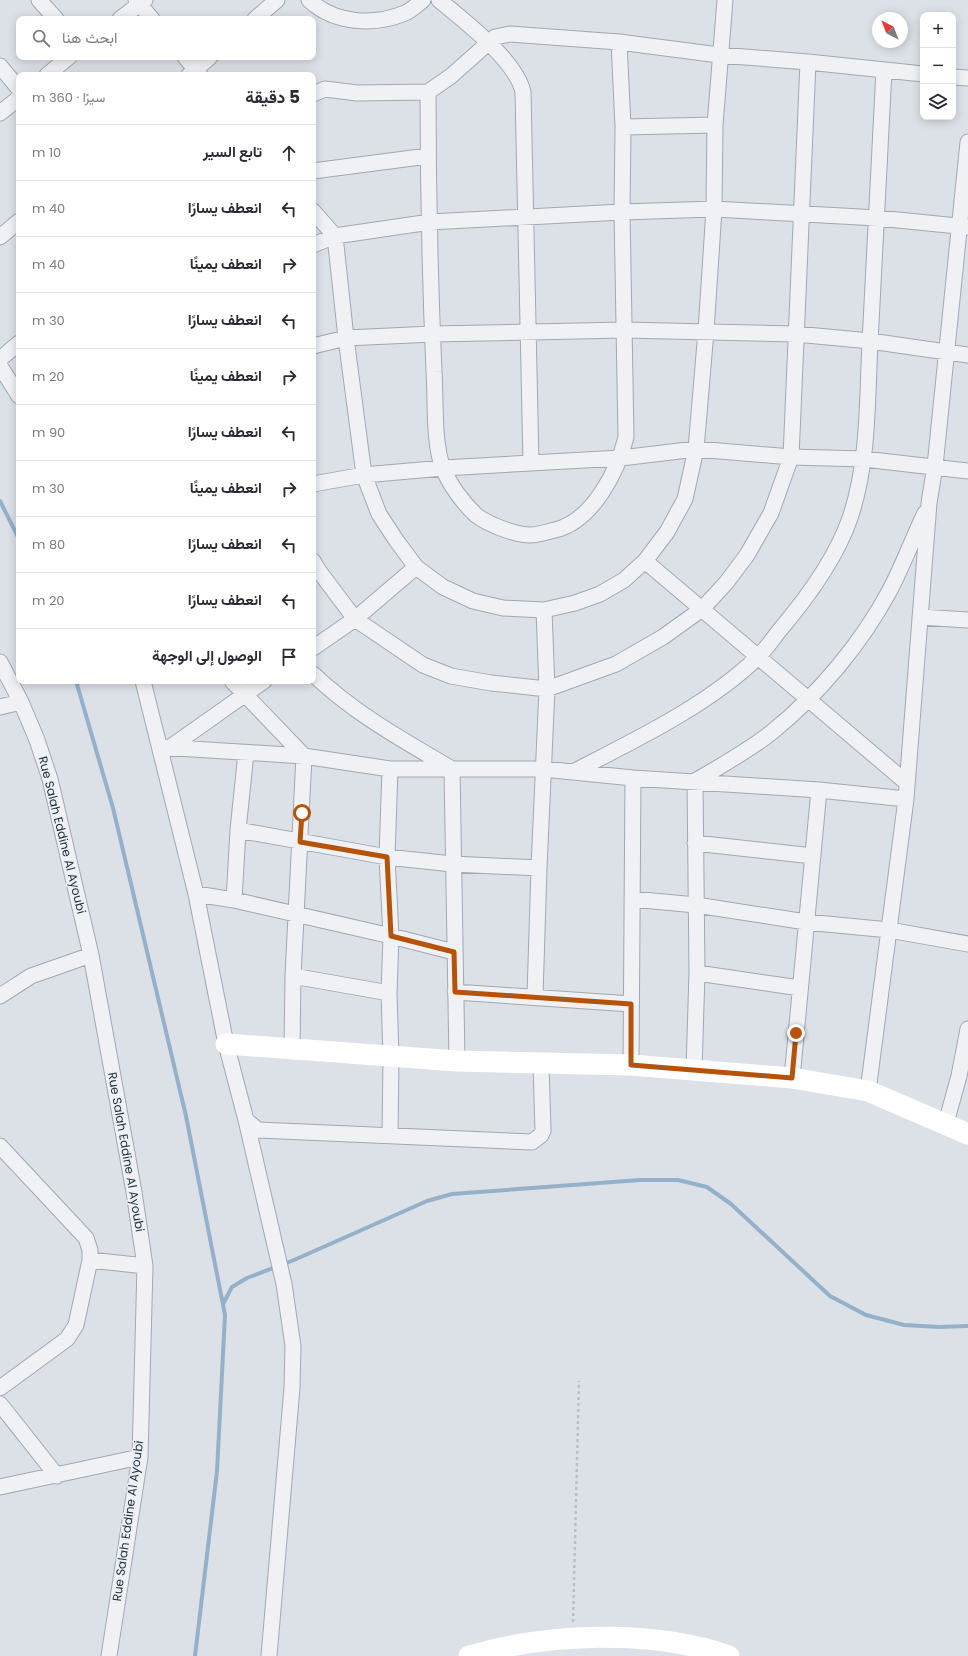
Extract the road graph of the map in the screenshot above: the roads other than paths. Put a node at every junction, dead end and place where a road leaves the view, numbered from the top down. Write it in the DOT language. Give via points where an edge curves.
graph roads {
  1 [pos="39,0"];
  2 [pos="277,0"];
  3 [pos="309,0"];
  4 [pos="423,0"];
  5 [pos="439,0"];
  6 [pos="725,0"];
  7 [pos="140,1"];
  8 [pos="53,16"];
  9 [pos="123,16"];
  10 [pos="150,16"];
  11 [pos="258,16"];
  12 [pos="488,42"];
  13 [pos="619,42"];
  14 [pos="719,55"];
  15 [pos="65,60"];
  16 [pos="187,60"];
  17 [pos="207,60"];
  18 [pos="808,62"];
  19 [pos="0,66"];
  20 [pos="884,70"];
  21 [pos="51,72"];
  22 [pos="194,72"];
  23 [pos="196,72"];
  24 [pos="920,74"];
  25 [pos="956,77"];
  26 [pos="968,78"];
  27 [pos="16,85"];
  28 [pos="428,92"];
  29 [pos="316,93"];
  30 [pos="16,100"];
  31 [pos="0,113"];
  32 [pos="715,125"];
  33 [pos="623,127"];
  34 [pos="968,142"];
  35 [pos="428,156"];
  36 [pos="316,172"];
  37 [pos="714,210"];
  38 [pos="622,212"];
  39 [pos="316,214"];
  40 [pos="802,214"];
  41 [pos="527,218"];
  42 [pos="878,218"];
  43 [pos="430,222"];
  44 [pos="16,224"];
  45 [pos="963,226"];
  46 [pos="335,236"];
  47 [pos="0,237"];
  48 [pos="316,244"];
  49 [pos="624,330"];
  50 [pos="706,331"];
  51 [pos="527,333"];
  52 [pos="433,334"];
  53 [pos="796,334"];
  54 [pos="346,338"];
  55 [pos="870,341"];
  56 [pos="316,345"];
  57 [pos="16,346"];
  58 [pos="946,351"];
  59 [pos="968,355"];
  60 [pos="0,359"];
  61 [pos="0,366"];
  62 [pos="16,391"];
  63 [pos="696,448"];
  64 [pos="791,457"];
  65 [pos="621,458"];
  66 [pos="864,459"];
  67 [pos="531,463"];
  68 [pos="935,466"];
  69 [pos="443,468"];
  70 [pos="968,471"];
  71 [pos="364,476"];
  72 [pos="316,484"];
  73 [pos="929,503"];
  74 [pos="645,561"];
  75 [pos="316,566"];
  76 [pos="416,567"];
  77 [pos="702,609"];
  78 [pos="544,610"];
  79 [pos="920,617"];
  80 [pos="355,619"];
  81 [pos="968,620"];
  82 [pos="316,646"];
  83 [pos="758,657"];
  84 [pos="0,662"];
  85 [pos="316,677"];
  86 [pos="144,684"];
  87 [pos="235,684"];
  88 [pos="260,684"];
  89 [pos="547,689"];
  90 [pos="244,695"];
  91 [pos="808,700"];
  92 [pos="21,702"];
  93 [pos="0,707"];
  94 [pos="167,747"];
  95 [pos="246,753"];
  96 [pos="304,756"];
  97 [pos="390,769"];
  98 [pos="452,769"];
  99 [pos="543,769"];
  100 [pos="573,772"];
  101 [pos="633,778"];
  102 [pos="695,781"];
  103 [pos="907,783"];
  104 [pos="819,790"];
  105 [pos="906,799"];
  106 [pos="238,830"];
  107 [pos="300,842"];
  108 [pos="695,843"];
  109 [pos="813,856"];
  110 [pos="387,857"];
  111 [pos="452,864"];
  112 [pos="538,868"];
  113 [pos="196,894"];
  114 [pos="632,899"];
  115 [pos="234,900"];
  116 [pos="696,905"];
  117 [pos="295,915"];
  118 [pos="806,922"];
  119 [pos="889,930"];
  120 [pos="391,936"];
  121 [pos="968,944"];
  122 [pos="454,952"];
  123 [pos="91,955"];
  124 [pos="697,973"];
  125 [pos="293,976"];
  126 [pos="800,988"];
  127 [pos="455,992"];
  128 [pos="389,993"];
  129 [pos="0,996"];
  130 [pos="535,996"];
  131 [pos="631,1004"];
  132 [pos="968,1029"];
  133 [pos="226,1044"];
  134 [pos="292,1050"];
  135 [pos="391,1057"];
  136 [pos="457,1061"];
  137 [pos="542,1064"];
  138 [pos="631,1065"];
  139 [pos="694,1070"];
  140 [pos="792,1078"];
  141 [pos="868,1091"];
  142 [pos="246,1120"];
  143 [pos="946,1123"];
  144 [pos="968,1134"];
  145 [pos="390,1136"];
  146 [pos="0,1146"];
  147 [pos="90,1260"];
  148 [pos="145,1266"];
  149 [pos="0,1388"];
  150 [pos="0,1404"];
  151 [pos="140,1457"];
  152 [pos="57,1476"];
  153 [pos="0,1487"];
  154 [pos="109,1656"];
  155 [pos="269,1656"];
  156 [pos="470,1656"];
  157 [pos="730,1656"];
  1 -- 8 [label="street"];
  2 -- 11 [label="street"];
  3 -- 4 [label="street" via="316,7 345,19 376,21 407,12"];
  5 -- 12 [label="street"];
  6 -- 14 [label="street"];
  7 -- 9 [label="street"];
  7 -- 10 [label="street"];
  12 -- 13 [label="street" via="502,34"];
  12 -- 28 [label="street"];
  12 -- 41 [label="street" via="521,82"];
  13 -- 14 [label="street"];
  13 -- 33 [label="street"];
  14 -- 18 [label="street"];
  14 -- 32 [label="street"];
  15 -- 21 [label="street"];
  16 -- 22 [label="street"];
  17 -- 23 [label="street"];
  18 -- 20 [label="street"];
  18 -- 40 [label="street"];
  19 -- 27 [label="street"];
  20 -- 24 [label="street"];
  20 -- 42 [label="street"];
  25 -- 26 [label="street"];
  28 -- 29 [label="street" via="357,93 324,89"];
  28 -- 35 [label="street"];
  30 -- 31 [label="street"];
  32 -- 33 [label="street"];
  32 -- 37 [label="street"];
  33 -- 38 [label="street"];
  34 -- 45 [label="street"];
  35 -- 36 [label="street"];
  35 -- 43 [label="street"];
  37 -- 38 [label="street"];
  37 -- 40 [label="street"];
  37 -- 50 [label="street"];
  38 -- 41 [label="street"];
  38 -- 49 [label="street"];
  39 -- 46 [label="street"];
  40 -- 42 [label="street"];
  40 -- 53 [label="street"];
  41 -- 43 [label="street"];
  41 -- 51 [label="street"];
  42 -- 45 [label="street"];
  42 -- 55 [label="street"];
  43 -- 46 [label="street"];
  43 -- 52 [label="street"];
  44 -- 47 [label="street"];
  45 -- 58 [label="street"];
  46 -- 48 [label="street"];
  46 -- 54 [label="street"];
  49 -- 50 [label="street"];
  49 -- 51 [label="street"];
  49 -- 65 [label="street" via="627,416"];
  50 -- 53 [label="street"];
  50 -- 63 [label="street"];
  51 -- 52 [label="street"];
  51 -- 67 [label="street"];
  52 -- 54 [label="street"];
  52 -- 69 [label="street" via="438,447"];
  53 -- 55 [label="street"];
  53 -- 64 [label="street"];
  54 -- 56 [label="street"];
  54 -- 71 [label="street"];
  55 -- 58 [label="street"];
  55 -- 66 [label="street"];
  57 -- 60 [label="street"];
  58 -- 59 [label="street"];
  58 -- 68 [label="street"];
  61 -- 62 [label="street"];
  63 -- 64 [label="street"];
  63 -- 65 [label="street"];
  63 -- 74 [label="street" via="685,499 667,532"];
  64 -- 66 [label="street"];
  64 -- 77 [label="street" via="771,513 747,555"];
  65 -- 67 [label="street"];
  65 -- 69 [label="street" via="601,494 583,515 558,529 530,535 503,530 477,515 458,494"];
  66 -- 68 [label="street"];
  66 -- 83 [label="street" via="850,518 835,550 818,581"];
  67 -- 69 [label="street"];
  68 -- 70 [label="street"];
  68 -- 73 [label="street"];
  69 -- 71 [label="street"];
  71 -- 72 [label="street"];
  71 -- 76 [label="street" via="379,514"];
  73 -- 79 [label="street"];
  73 -- 91 [label="street" via="890,591 846,656"];
  74 -- 77 [label="street"];
  74 -- 78 [label="street" via="624,580 600,594"];
  75 -- 80 [label="street"];
  76 -- 78 [label="street" via="444,587 474,600 504,608"];
  76 -- 80 [label="street"];
  77 -- 83 [label="street"];
  77 -- 89 [label="street" via="663,637 616,664"];
  78 -- 89 [label="street"];
  79 -- 81 [label="street"];
  79 -- 103 [label="street"];
  80 -- 82 [label="street"];
  80 -- 89 [label="street" via="424,665 450,676"];
  83 -- 91 [label="street"];
  83 -- 100 [label="street" via="711,695 618,750"];
  84 -- 92 [label="street, Rue Salah Eddine Al Ayoubi"];
  85 -- 98 [label="street" via="361,715"];
  86 -- 94 [label="street"];
  87 -- 90 [label="street"];
  88 -- 90 [label="street"];
  89 -- 99 [label="street"];
  90 -- 94 [label="street"];
  90 -- 96 [label="street"];
  91 -- 102 [label="street" via="771,732"];
  91 -- 103 [label="street"];
  92 -- 93 [label="street"];
  92 -- 123 [label="street, Rue Salah Eddine Al Ayoubi" via="50,779"];
  94 -- 95 [label="street"];
  94 -- 113 [label="street"];
  95 -- 96 [label="street"];
  95 -- 106 [label="street"];
  96 -- 97 [label="street"];
  96 -- 107 [label="street"];
  97 -- 98 [label="street"];
  97 -- 110 [label="street"];
  98 -- 99 [label="street"];
  98 -- 111 [label="street"];
  99 -- 100 [label="street"];
  99 -- 112 [label="street"];
  100 -- 101 [label="street"];
  101 -- 102 [label="street"];
  101 -- 114 [label="street"];
  102 -- 104 [label="street"];
  102 -- 108 [label="street"];
  103 -- 105 [label="street"];
  104 -- 105 [label="street"];
  104 -- 109 [label="street"];
  105 -- 119 [label="street"];
  106 -- 107 [label="street"];
  106 -- 115 [label="street"];
  107 -- 110 [label="street"];
  107 -- 117 [label="street"];
  108 -- 109 [label="street"];
  108 -- 116 [label="street"];
  109 -- 118 [label="street"];
  110 -- 111 [label="street"];
  110 -- 120 [label="street"];
  111 -- 112 [label="street"];
  111 -- 122 [label="street"];
  112 -- 130 [label="street"];
  113 -- 115 [label="street"];
  113 -- 133 [label="street"];
  114 -- 116 [label="street"];
  114 -- 131 [label="street"];
  115 -- 117 [label="street"];
  116 -- 118 [label="street"];
  116 -- 124 [label="street"];
  117 -- 120 [label="street"];
  117 -- 125 [label="street"];
  118 -- 119 [label="street"];
  118 -- 126 [label="street"];
  119 -- 121 [label="street"];
  119 -- 141 [label="street"];
  120 -- 122 [label="street"];
  120 -- 128 [label="street"];
  122 -- 127 [label="street"];
  123 -- 129 [label="street" via="31,976"];
  123 -- 148 [label="street, Rue Salah Eddine Al Ayoubi"];
  124 -- 126 [label="street"];
  124 -- 139 [label="street"];
  125 -- 128 [label="street"];
  125 -- 134 [label="street"];
  126 -- 140 [label="street"];
  127 -- 130 [label="street"];
  127 -- 136 [label="street"];
  128 -- 135 [label="street"];
  130 -- 131 [label="street"];
  131 -- 138 [label="street"];
  132 -- 143 [label="street"];
  133 -- 134 [label="street"];
  133 -- 142 [label="street"];
  134 -- 135 [label="street"];
  135 -- 136 [label="street"];
  135 -- 145 [label="street"];
  136 -- 137 [label="street"];
  137 -- 138 [label="street"];
  137 -- 145 [label="street" via="543,1131 542,1135 532,1142"];
  138 -- 139 [label="street"];
  139 -- 140 [label="street"];
  140 -- 141 [label="street"];
  141 -- 143 [label="street"];
  142 -- 145 [label="street" via="258,1130"];
  142 -- 155 [label="street" via="284,1284 293,1346 292,1388"];
  143 -- 144 [label="street"];
  146 -- 147 [label="street" via="86,1238"];
  147 -- 148 [label="street"];
  147 -- 149 [label="street" via="76,1325 67,1339"];
  148 -- 151 [label="street, Rue Salah Eddine Al Ayoubi"];
  150 -- 152 [label="street"];
  151 -- 152 [label="street"];
  151 -- 154 [label="street, Rue Salah Eddine Al Ayoubi"];
  152 -- 153 [label="street"];
  156 -- 157 [label="street" via="520,1643 573,1638 652,1639 711,1649"];
}
